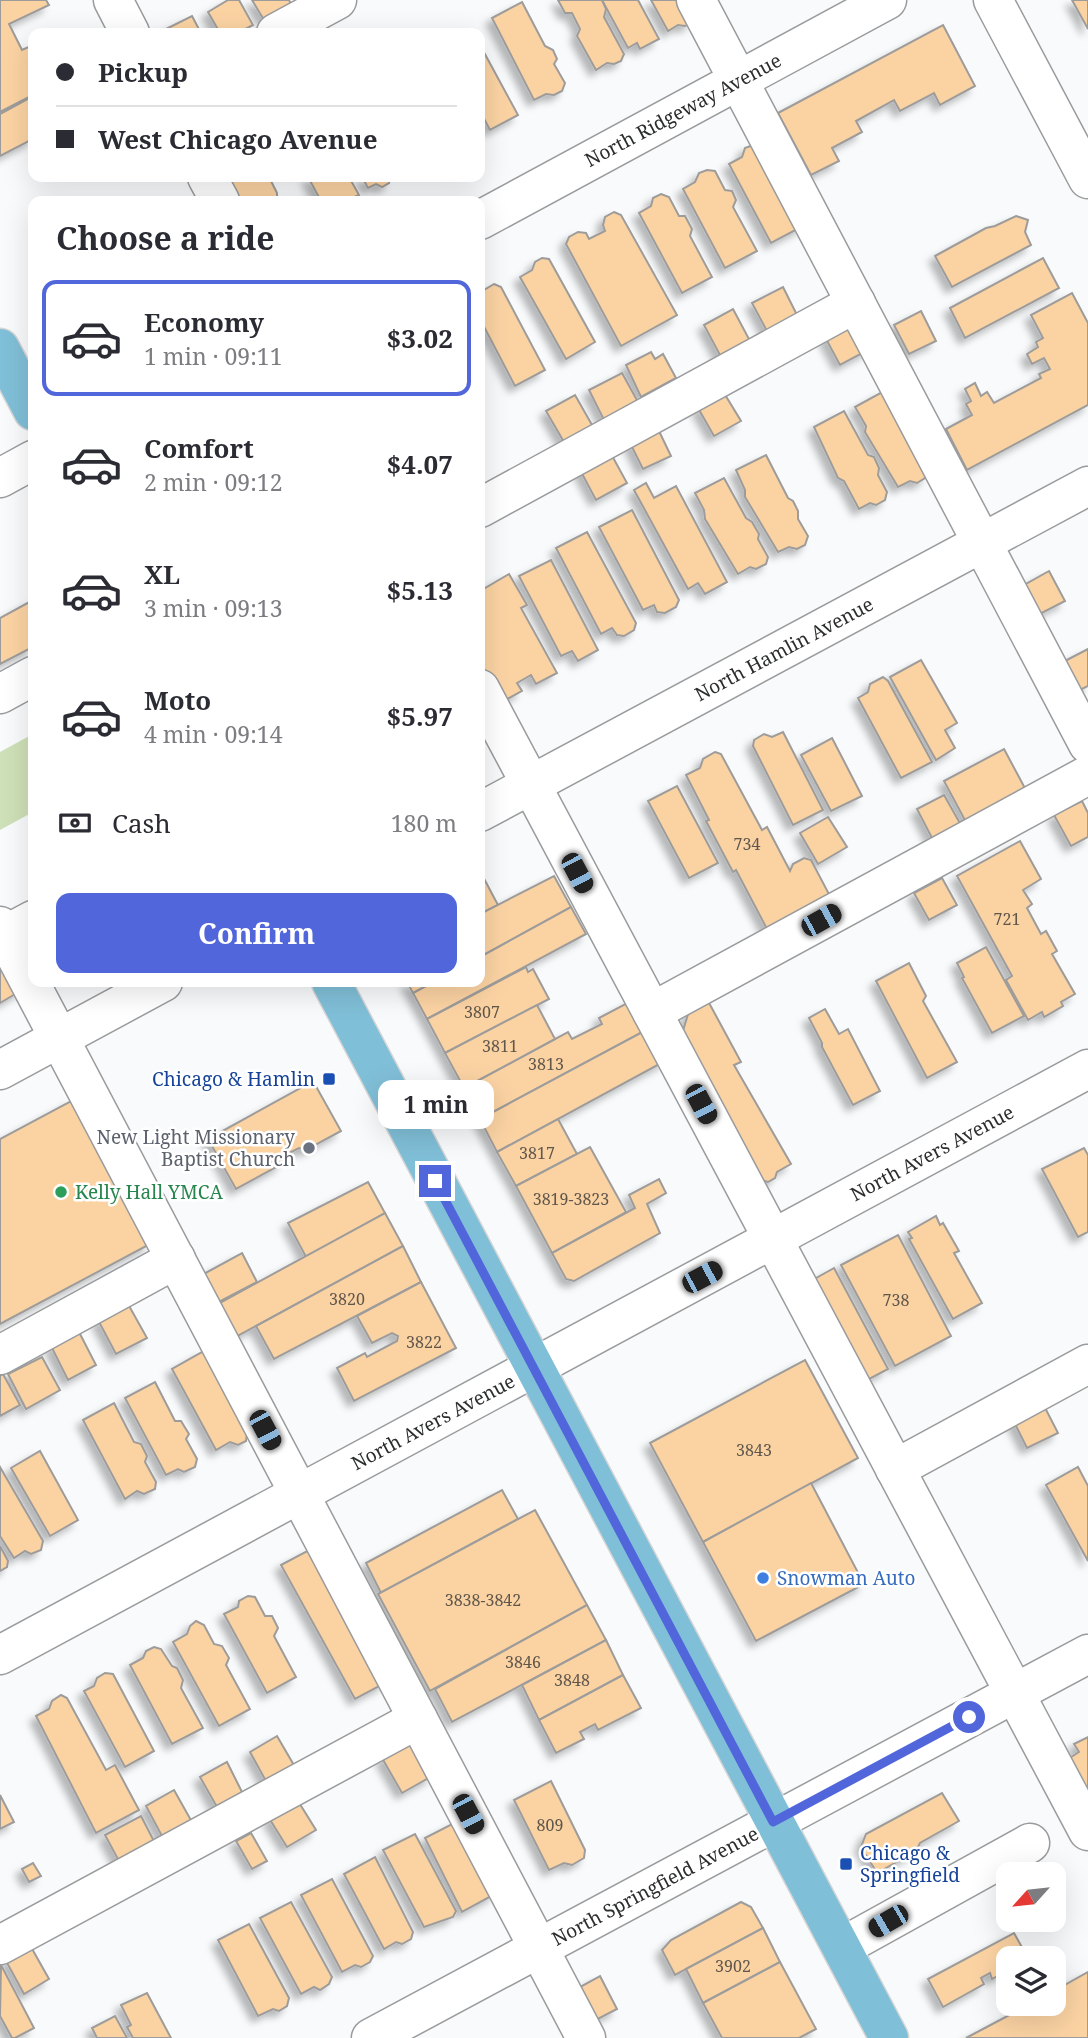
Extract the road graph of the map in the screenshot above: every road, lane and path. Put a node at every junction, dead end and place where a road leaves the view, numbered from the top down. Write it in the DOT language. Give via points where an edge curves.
graph roads {
  1 [pos="113,0"];
  2 [pos="337,0"];
  3 [pos="696,0"];
  4 [pos="887,0"];
  5 [pos="993,0"];
  6 [pos="127,28"];
  7 [pos="285,28"];
  8 [pos="738,80"];
  9 [pos="1088,180"];
  10 [pos="485,217"];
  11 [pos="856,303"];
  12 [pos="0,348"];
  13 [pos="28,401"];
  14 [pos="28,463"];
  15 [pos="0,478"];
  16 [pos="1088,486"];
  17 [pos="485,505"];
  18 [pos="982,542"];
  19 [pos="28,679"];
  20 [pos="0,694"];
  21 [pos="485,698"];
  22 [pos="1088,744"];
  23 [pos="1088,775"];
  24 [pos="531,784"];
  25 [pos="485,809"];
  26 [pos="13,927"];
  27 [pos="28,963"];
  28 [pos="38,987"];
  29 [pos="154,987"];
  30 [pos="334,987"];
  31 [pos="652,1012"];
  32 [pos="59,1038"];
  33 [pos="1088,1069"];
  34 [pos="0,1070"];
  35 [pos="772,1239"];
  36 [pos="176,1259"];
  37 [pos="0,1355"];
  38 [pos="1088,1364"];
  39 [pos="534,1367"];
  40 [pos="895,1469"];
  41 [pos="299,1494"];
  42 [pos="1088,1654"];
  43 [pos="0,1655"];
  44 [pos="1014,1693"];
  45 [pos="418,1719"];
  46 [pos="773,1822"];
  47 [pos="1088,1831"];
  48 [pos="1030,1843"];
  49 [pos="0,1945"];
  50 [pos="842,1947"];
  51 [pos="538,1948"];
  52 [pos="371,2038"];
  53 [pos="586,2038"];
  54 [pos="889,2038"];
  1 -- 6 [label="street"];
  2 -- 7 [label="street"];
  3 -- 8 [label="street"];
  4 -- 8 [label="street, North Ridgeway Avenue"];
  5 -- 9 [label="street"];
  8 -- 10 [label="street, North Ridgeway Avenue"];
  8 -- 11 [label="street"];
  11 -- 17 [label="street"];
  11 -- 18 [label="street"];
  12 -- 13 [label="main road"];
  14 -- 15 [label="street"];
  16 -- 18 [label="street, North Hamlin Avenue"];
  18 -- 22 [label="street"];
  18 -- 24 [label="street, North Hamlin Avenue"];
  19 -- 20 [label="street"];
  21 -- 24 [label="street"];
  23 -- 31 [label="street"];
  24 -- 25 [label="street, North Hamlin Avenue"];
  24 -- 31 [label="street"];
  26 -- 27 [label="street"];
  28 -- 32 [label="street"];
  29 -- 32 [label="street"];
  30 -- 39 [label="main road"];
  31 -- 35 [label="street"];
  32 -- 34 [label="street"];
  32 -- 36 [label="street"];
  33 -- 35 [label="street, North Avers Avenue"];
  35 -- 39 [label="street, North Avers Avenue"];
  35 -- 40 [label="street"];
  36 -- 37 [label="street"];
  36 -- 41 [label="street"];
  38 -- 40 [label="street"];
  39 -- 41 [label="street, North Avers Avenue"];
  39 -- 46 [label="main road"];
  40 -- 44 [label="street"];
  41 -- 43 [label="street, North Avers Avenue"];
  41 -- 45 [label="street"];
  42 -- 44 [label="street, North Springfield Avenue"];
  44 -- 46 [label="street, North Springfield Avenue"];
  44 -- 47 [label="street"];
  45 -- 49 [label="street"];
  45 -- 51 [label="street"];
  46 -- 50 [label="main road"];
  46 -- 51 [label="street, North Springfield Avenue"];
  48 -- 50 [label="street"];
  50 -- 54 [label="main road"];
  51 -- 52 [label="street, North Springfield Avenue"];
  51 -- 53 [label="street"];
}
